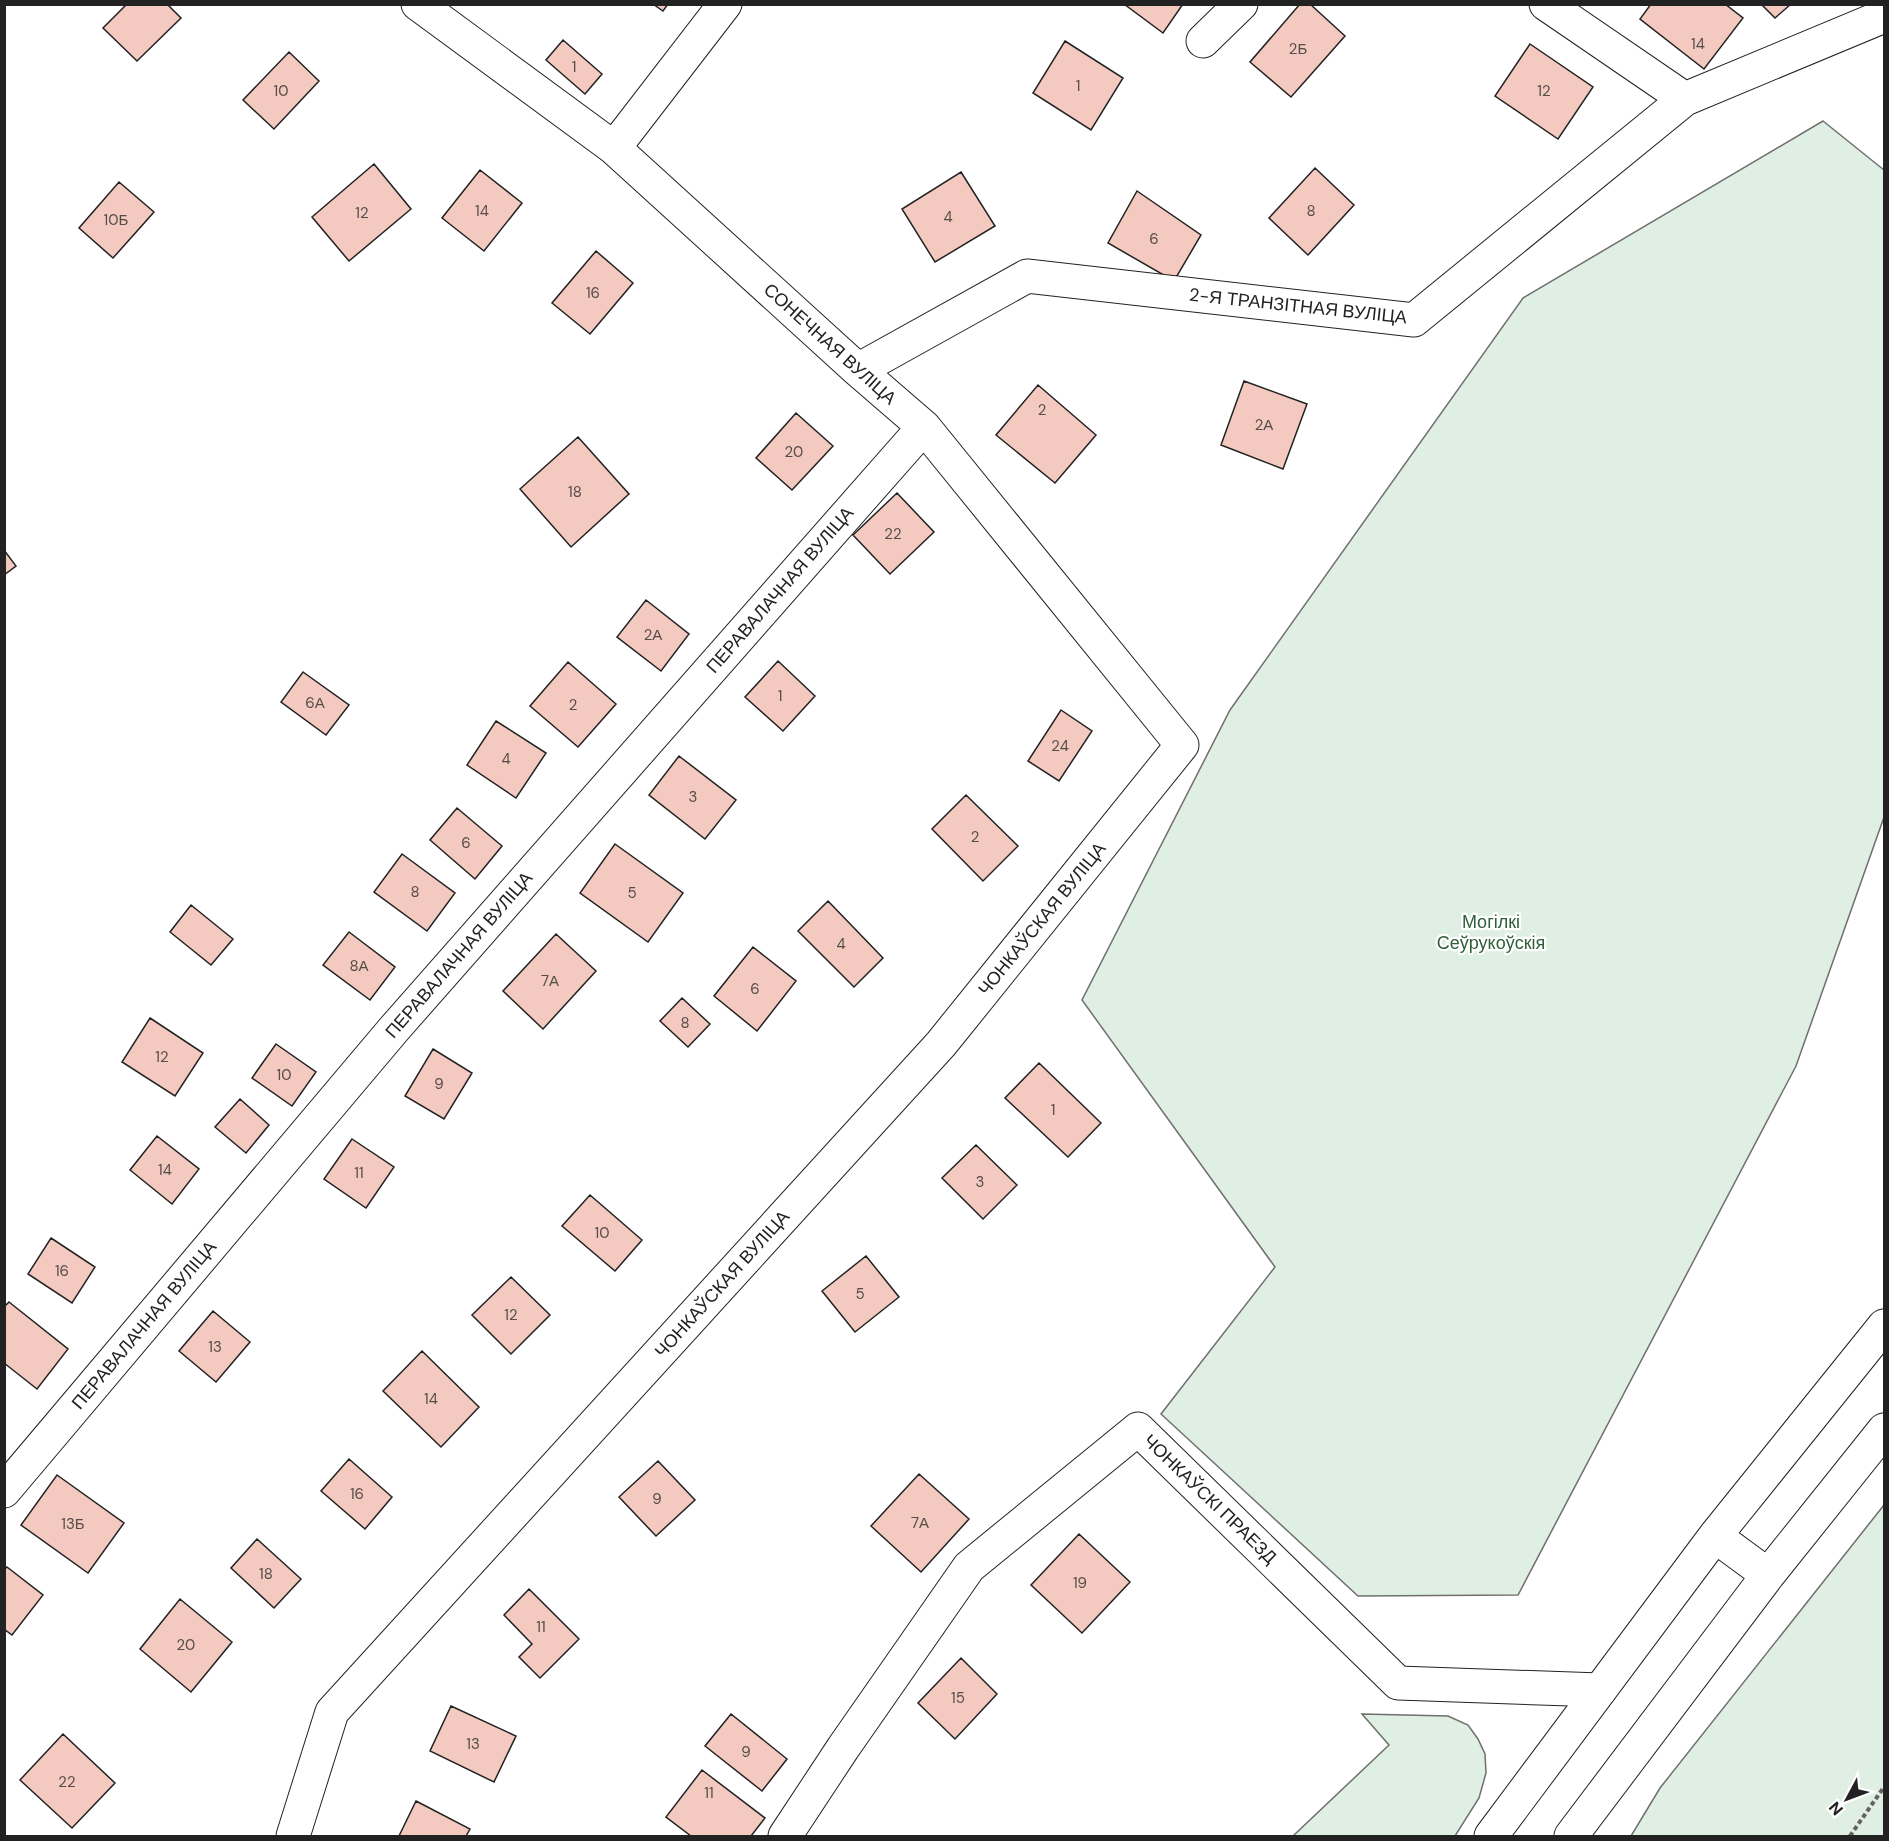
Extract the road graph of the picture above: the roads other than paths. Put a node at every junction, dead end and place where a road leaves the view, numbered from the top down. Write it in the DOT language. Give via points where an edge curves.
graph roads {
  1 [pos="418,4"];
  2 [pos="725,4"];
  3 [pos="1241,4"];
  4 [pos="1546,4"];
  5 [pos="1884,16"];
  6 [pos="1203,41"];
  7 [pos="1685,99"];
  8 [pos="614,148"];
  9 [pos="858,370"];
  10 [pos="924,427"];
  11 [pos="1182,745"];
  12 [pos="1884,1326"];
  13 [pos="1884,1430"];
  14 [pos="4,1491"];
  15 [pos="1715,1536"];
  16 [pos="1767,1575"];
  17 [pos="1600,1690"];
  18 [pos="293,1836"];
  19 [pos="785,1836"];
  20 [pos="1491,1836"];
  21 [pos="1571,1836"];
  1 -- 8 [label="street, СОНЕЧНАЯ ВУЛІЦА"];
  2 -- 8 [label="street"];
  3 -- 6 [label="street"];
  4 -- 7 [label="street"];
  5 -- 7 [label="street, 2-Я ТРАНЗІТНАЯ ВУЛІЦА"];
  7 -- 9 [label="street, 2-Я ТРАНЗІТНАЯ ВУЛІЦА" via="1413,320 1027,276"];
  8 -- 9 [label="street, СОНЕЧНАЯ ВУЛІЦА"];
  9 -- 10 [label="street, СОНЕЧНАЯ ВУЛІЦА"];
  10 -- 11 [label="street, СОНЕЧНАЯ ВУЛІЦА"];
  10 -- 14 [label="street, ПЕРАВАЛАЧНАЯ ВУЛІЦА" via="394,1029"];
  11 -- 18 [label="street, ЧОНКАЎСКАЯ ВУЛІЦА" via="941,1044 332,1712"];
  12 -- 15 [label="street"];
  13 -- 16 [label="street"];
  15 -- 16 [label="street"];
  15 -- 17 [label="street"];
  16 -- 21 [label="street"];
  17 -- 19 [label="street, ЧОНКАЎСКІ ПРАЕЗД" via="1398,1683 1138,1429 969,1567"];
  17 -- 20 [label="street"];
}
